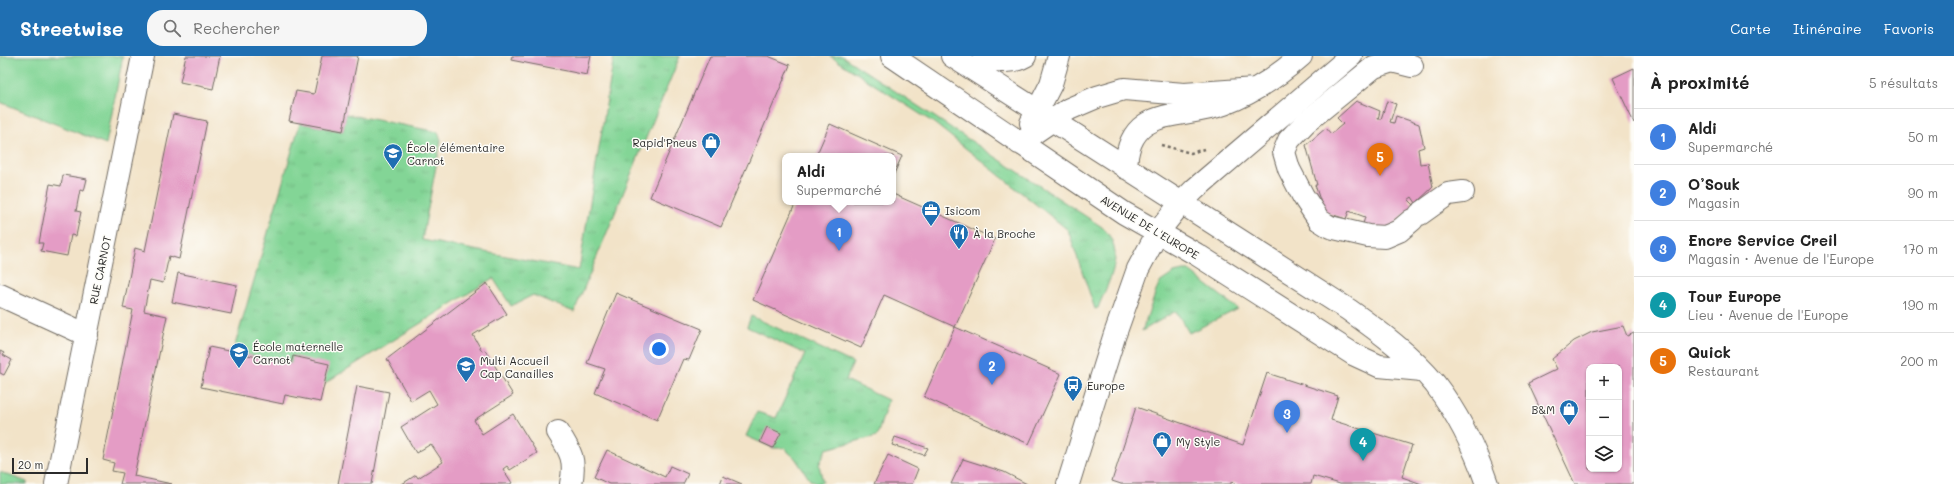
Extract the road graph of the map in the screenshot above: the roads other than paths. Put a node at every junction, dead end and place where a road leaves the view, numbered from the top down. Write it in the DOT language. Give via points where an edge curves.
graph roads {
  1 [pos="143,56"];
  2 [pos="892,56"];
  3 [pos="952,56"];
  4 [pos="984,56"];
  5 [pos="1025,56"];
  6 [pos="1059,56"];
  7 [pos="1300,56"];
  8 [pos="1351,56"];
  9 [pos="1412,66"];
  10 [pos="1255,89"];
  11 [pos="1045,115"];
  12 [pos="1019,143"];
  13 [pos="1126,168"];
  14 [pos="1463,192"];
  15 [pos="1181,203"];
  16 [pos="1158,232"];
  17 [pos="0,295"];
  18 [pos="87,335"];
  19 [pos="1422,370"];
  20 [pos="558,432"];
  21 [pos="56,484"];
  22 [pos="571,484"];
  23 [pos="1068,484"];
  24 [pos="1487,484"];
  1 -- 18 [label="main road, RUE CARNOT"];
  2 -- 12 [label="main road, AVENUE DE L'EUROPE"];
  3 -- 11 [label="main road"];
  4 -- 5 [label="main road" via="1003,62"];
  6 -- 11 [label="main road"];
  7 -- 10 [label="main road" via="1276,77"];
  8 -- 15 [label="main road"];
  9 -- 14 [label="main road" via="1392,61 1374,67 1305,123 1289,140 1284,152 1289,169 1319,220 1330,227 1368,236 1384,237 1399,231 1448,194"];
  10 -- 11 [label="main road" via="1184,94 1124,89"];
  10 -- 13 [label="main road" via="1222,105 1150,120 1131,140"];
  11 -- 12 [label="main road"];
  11 -- 13 [label="main road"];
  12 -- 16 [label="main road, AVENUE DE L'EUROPE" via="1124,213"];
  13 -- 15 [label="main road"];
  15 -- 16 [label="main road"];
  15 -- 19 [label="main road" via="1349,310 1378,331"];
  16 -- 19 [label="main road, AVENUE DE L'EUROPE" via="1353,354 1379,366"];
  16 -- 23 [label="main road" via="1138,268"];
  17 -- 18 [label="main road"];
  18 -- 21 [label="main road, RUE CARNOT"];
  19 -- 24 [label="main road" via="1445,399 1465,431"];
  20 -- 22 [label="main road" via="573,461"];
}
